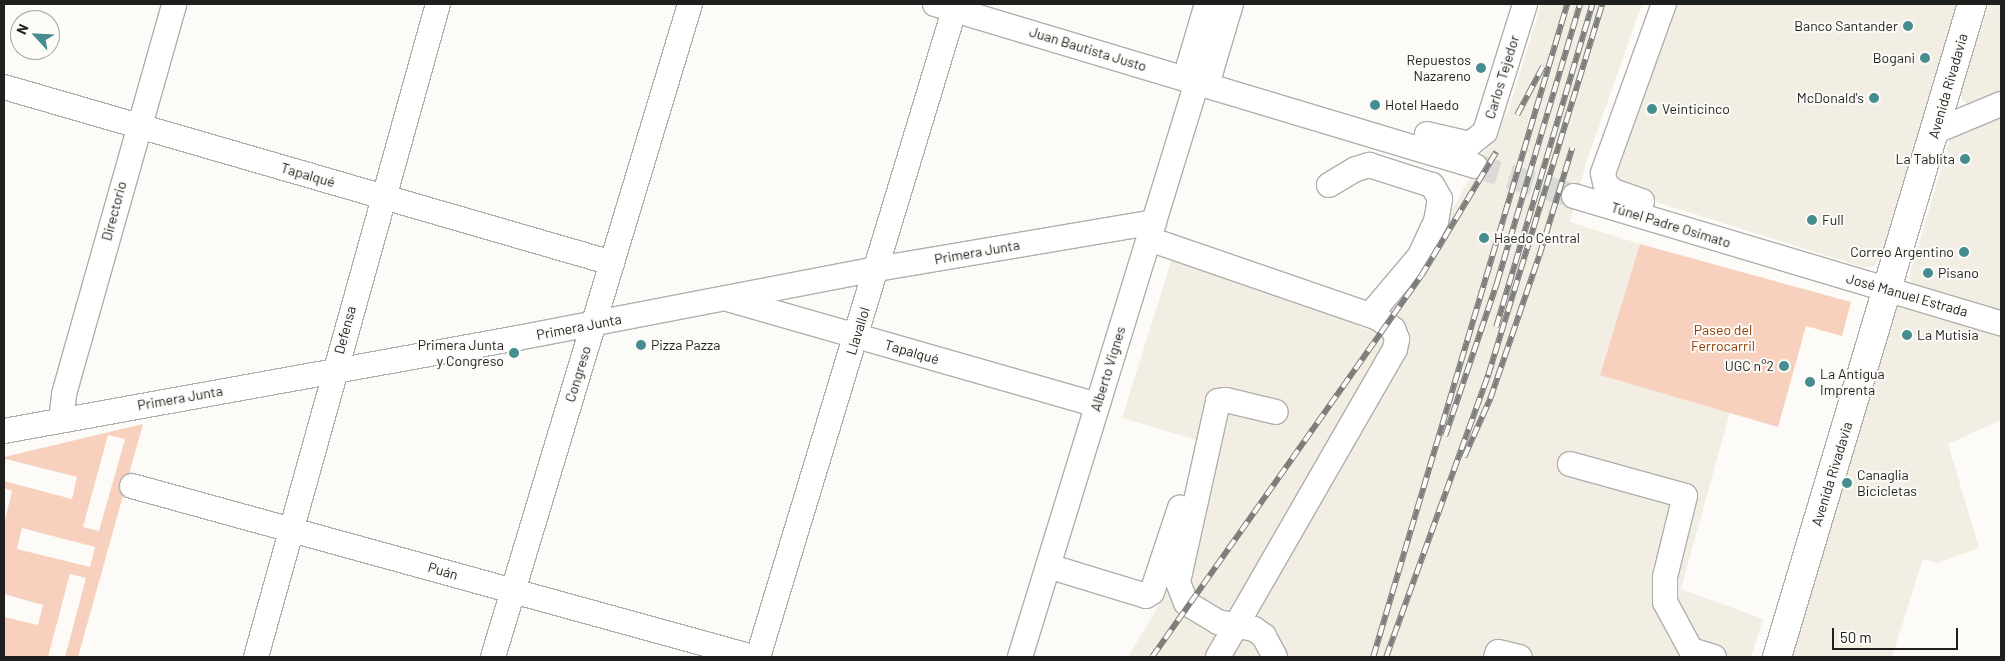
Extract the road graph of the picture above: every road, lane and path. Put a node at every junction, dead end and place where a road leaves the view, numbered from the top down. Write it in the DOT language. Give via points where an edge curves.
graph roads {
  1 [pos="174,4"];
  2 [pos="438,4"];
  3 [pos="690,4"];
  4 [pos="1207,4"];
  5 [pos="1231,4"];
  6 [pos="1525,4"];
  7 [pos="1664,4"];
  8 [pos="1972,4"];
  9 [pos="949,6"];
  10 [pos="1197,82"];
  11 [pos="4,87"];
  12 [pos="1242,94"];
  13 [pos="2001,104"];
  14 [pos="138,125"];
  15 [pos="1936,131"];
  16 [pos="1473,155"];
  17 [pos="1329,185"];
  18 [pos="1574,196"];
  19 [pos="382,197"];
  20 [pos="1151,230"];
  21 [pos="1767,255"];
  22 [pos="612,263"];
  23 [pos="1812,268"];
  24 [pos="878,269"];
  25 [pos="1887,289"];
  26 [pos="726,298"];
  27 [pos="1370,315"];
  28 [pos="2001,323"];
  29 [pos="594,324"];
  30 [pos="857,336"];
  31 [pos="334,370"];
  32 [pos="1097,405"];
  33 [pos="1276,412"];
  34 [pos="61,420"];
  35 [pos="4,431"];
  36 [pos="1570,464"];
  37 [pos="132,486"];
  38 [pos="1186,490"];
  39 [pos="293,529"];
  40 [pos="1048,566"];
  41 [pos="512,591"];
  42 [pos="1238,625"];
  43 [pos="1684,654"];
  44 [pos="256,657"];
  45 [pos="493,657"];
  46 [pos="753,657"];
  47 [pos="758,657"];
  48 [pos="1020,657"];
  49 [pos="1218,657"];
  50 [pos="1274,657"];
  51 [pos="1496,657"];
  52 [pos="1519,657"];
  53 [pos="1714,657"];
  54 [pos="1777,657"];
  1 -- 14 [label="street, Directorio"];
  2 -- 19 [label="street, Defensa"];
  3 -- 22 [label="street, Congreso"];
  4 -- 10 [label="street" via="1189,66"];
  5 -- 10 [label="street, Alberto Vignes" via="1211,71"];
  6 -- 16 [label="street, Carlos Tejedor" via="1485,132"];
  7 -- 23 [label="street, José Manuel Estrada" via="1604,163 1605,183 1613,191 1774,242"];
  8 -- 15 [label="main road, Avenida Rivadavia"];
  9 -- 10 [label="street, Juan Bautista Justo"];
  9 -- 24 [label="street, Llavallol"];
  10 -- 12 [label="street, Juan Bautista Justo"];
  10 -- 20 [label="street, Alberto Vignes"];
  11 -- 14 [label="street, Tapalqué"];
  12 -- 16 [label="street, Juan Bautista Justo"];
  12 -- 16 [label="street, Juan Bautista Justo" via="1276,89"];
  13 -- 15 [label="street"];
  14 -- 19 [label="street, Tapalqué"];
  14 -- 34 [label="street, Directorio" via="64,394"];
  15 -- 25 [label="main road, Avenida Rivadavia"];
  17 -- 27 [label="street" via="1356,168 1369,165 1432,186 1440,199 1436,221 1419,257"];
  18 -- 21 [label="street, Túnel Padre Osimato"];
  19 -- 22 [label="street, Tapalqué"];
  19 -- 31 [label="street, Defensa"];
  20 -- 24 [label="street, Primera Junta"];
  20 -- 27 [label="street"];
  20 -- 32 [label="street, Alberto Vignes"];
  21 -- 23 [label="street, José Manuel Estrada"];
  22 -- 29 [label="street, Congreso"];
  23 -- 25 [label="street, José Manuel Estrada"];
  24 -- 26 [label="street, Primera Junta"];
  24 -- 30 [label="street, Llavallol"];
  25 -- 28 [label="street, José Manuel Estrada"];
  25 -- 54 [label="main road, Avenida Rivadavia"];
  26 -- 29 [label="street, Primera Junta"];
  26 -- 30 [label="street, Tapalqué"];
  27 -- 42 [label="street" via="1393,329 1397,339 1395,349"];
  29 -- 31 [label="street, Primera Junta"];
  29 -- 41 [label="street, Congreso"];
  30 -- 32 [label="street, Tapalqué"];
  30 -- 47 [label="street, Llavallol"];
  31 -- 34 [label="street, Primera Junta"];
  31 -- 39 [label="street, Defensa"];
  32 -- 40 [label="street, Alberto Vignes"];
  33 -- 42 [label="street" via="1218,401 1178,582 1186,603 1218,622"];
  34 -- 35 [label="street, Primera Junta"];
  36 -- 43 [label="street" via="1685,496 1663,590"];
  37 -- 39 [label="street, Puán"];
  38 -- 40 [label="street" via="1152,592 1146,596"];
  39 -- 41 [label="street, Puán"];
  39 -- 44 [label="street, Defensa"];
  40 -- 48 [label="street, Alberto Vignes"];
  41 -- 45 [label="street, Congreso"];
  41 -- 46 [label="street, Puán"];
  42 -- 49 [label="street"];
  42 -- 50 [label="street" via="1264,636"];
  43 -- 53 [label="street"];
  51 -- 52 [label="street" via="1498,652"];
}
